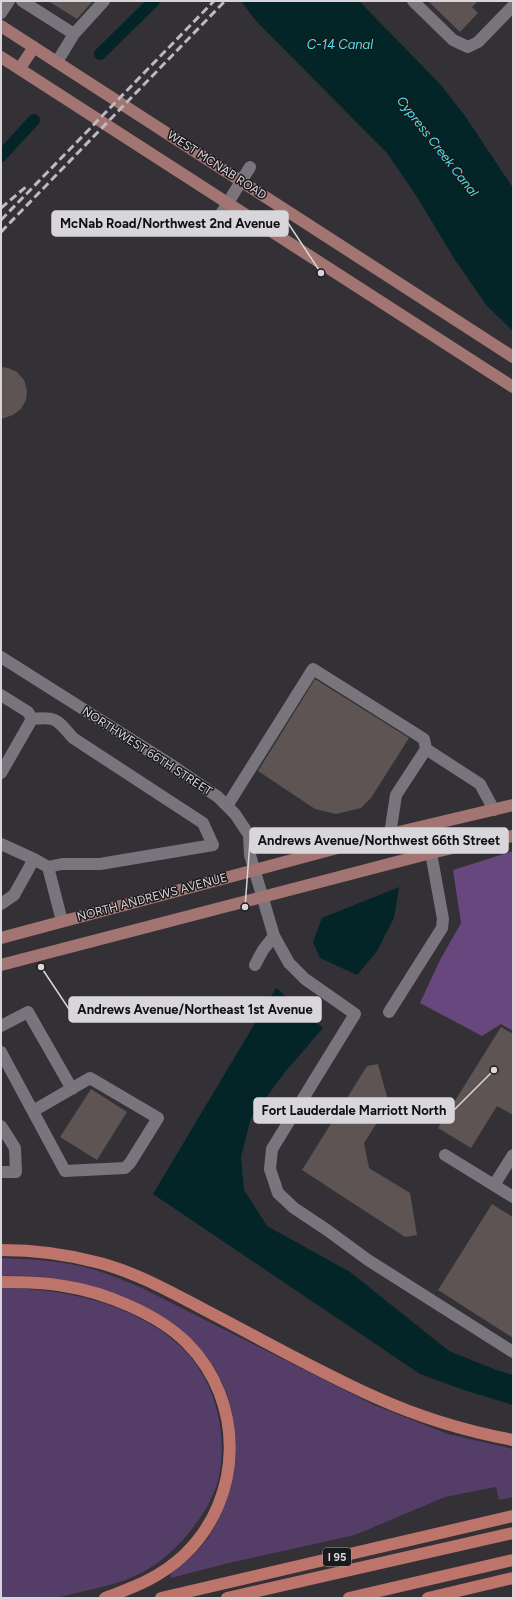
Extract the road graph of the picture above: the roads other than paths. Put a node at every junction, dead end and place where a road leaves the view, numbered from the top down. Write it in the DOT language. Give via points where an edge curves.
graph roads {
  1 [pos="9,1"];
  2 [pos="22,1"];
  3 [pos="104,1"];
  4 [pos="413,1"];
  5 [pos="513,6"];
  6 [pos="1,13"];
  7 [pos="1,26"];
  8 [pos="74,34"];
  9 [pos="34,47"];
  10 [pos="1,57"];
  11 [pos="57,62"];
  12 [pos="20,68"];
  13 [pos="250,167"];
  14 [pos="241,181"];
  15 [pos="228,203"];
  16 [pos="221,214"];
  17 [pos="513,357"];
  18 [pos="513,387"];
  19 [pos="1,657"];
  20 [pos="1,695"];
  21 [pos="32,719"];
  22 [pos="426,748"];
  23 [pos="1,773"];
  24 [pos="227,806"];
  25 [pos="513,806"];
  26 [pos="494,810"];
  27 [pos="390,834"];
  28 [pos="513,836"];
  29 [pos="1,844"];
  30 [pos="432,853"];
  31 [pos="34,859"];
  32 [pos="48,867"];
  33 [pos="255,870"];
  34 [pos="263,897"];
  35 [pos="1,904"];
  36 [pos="62,921"];
  37 [pos="274,936"];
  38 [pos="1,938"];
  39 [pos="255,964"];
  40 [pos="1,965"];
  41 [pos="389,1012"];
  42 [pos="1,1026"];
  43 [pos="1,1052"];
  44 [pos="72,1088"];
  45 [pos="33,1111"];
  46 [pos="3,1132"];
  47 [pos="445,1155"];
  48 [pos="513,1155"];
  49 [pos="1,1172"];
  50 [pos="494,1186"];
  51 [pos="513,1197"];
  52 [pos="1,1250"];
  53 [pos="1,1282"];
  54 [pos="513,1352"];
  55 [pos="513,1440"];
  56 [pos="513,1516"];
  57 [pos="513,1532"];
  58 [pos="513,1560"];
  59 [pos="513,1578"];
  60 [pos="105,1598"];
  61 [pos="161,1598"];
  62 [pos="227,1598"];
  63 [pos="349,1598"];
  64 [pos="428,1598"];
  1 -- 6 [label="street"];
  2 -- 8 [label="street"];
  3 -- 8 [label="street"];
  4 -- 5 [label="street" via="454,40 468,47 478,42"];
  7 -- 9 [label="main road, WEST MCNAB ROAD"];
  8 -- 11 [label="street"];
  9 -- 11 [label="main road, WEST MCNAB ROAD"];
  9 -- 12 [label="main road"];
  10 -- 12 [label="main road"];
  11 -- 14 [label="main road, WEST MCNAB ROAD"];
  12 -- 15 [label="main road"];
  13 -- 14 [label="street"];
  14 -- 15 [label="street"];
  14 -- 17 [label="main road, WEST MCNAB ROAD"];
  15 -- 16 [label="street"];
  15 -- 18 [label="main road"];
  19 -- 24 [label="street, NORTHWEST 66TH STREET" via="170,764"];
  20 -- 21 [label="street" via="28,712"];
  21 -- 23 [label="street"];
  21 -- 32 [label="street" via="50,718 59,722 73,738 203,823 213,846 100,864 62,864"];
  22 -- 24 [label="street" via="424,739 313,670"];
  22 -- 26 [label="street" via="480,784"];
  22 -- 27 [label="street" via="396,795"];
  24 -- 33 [label="street, NORTHWEST 66TH STREET" via="248,835"];
  25 -- 26 [label="main road, NORTH ANDREWS AVENUE"];
  26 -- 27 [label="main road, NORTH ANDREWS AVENUE"];
  27 -- 33 [label="main road, NORTH ANDREWS AVENUE"];
  28 -- 30 [label="main road"];
  29 -- 31 [label="street"];
  30 -- 34 [label="main road"];
  30 -- 41 [label="street" via="443,919 442,928"];
  31 -- 32 [label="street"];
  31 -- 35 [label="street" via="14,895"];
  32 -- 36 [label="street"];
  33 -- 34 [label="street, NORTHWEST 66TH STREET"];
  33 -- 36 [label="main road, NORTH ANDREWS AVENUE"];
  34 -- 37 [label="street, NORTHWEST 66TH STREET"];
  34 -- 40 [label="main road"];
  36 -- 38 [label="main road, NORTH ANDREWS AVENUE"];
  37 -- 39 [label="street"];
  37 -- 54 [label="street, NORTHWEST 66TH STREET" via="289,963 305,979 355,1014 272,1149 270,1169 278,1193 294,1208 368,1260"];
  42 -- 44 [label="street" via="28,1012"];
  43 -- 45 [label="street"];
  44 -- 45 [label="street"];
  44 -- 45 [label="street" via="93,1074 158,1118 130,1164 124,1168 65,1171"];
  46 -- 49 [label="street" via="15,1148 16,1172"];
  47 -- 50 [label="street"];
  48 -- 50 [label="street"];
  50 -- 51 [label="street"];
  52 -- 55 [label="highway" via="60,1254 123,1270 374,1397 446,1424"];
  53 -- 60 [label="highway" via="35,1282 66,1286 106,1297 150,1316 175,1333 197,1354 213,1379 226,1409 230,1441 228,1470 220,1499 209,1524 174,1564 143,1583"];
  56 -- 61 [label="highway, I 95"];
  57 -- 62 [label="highway"];
  58 -- 63 [label="highway"];
  59 -- 64 [label="highway"];
}
